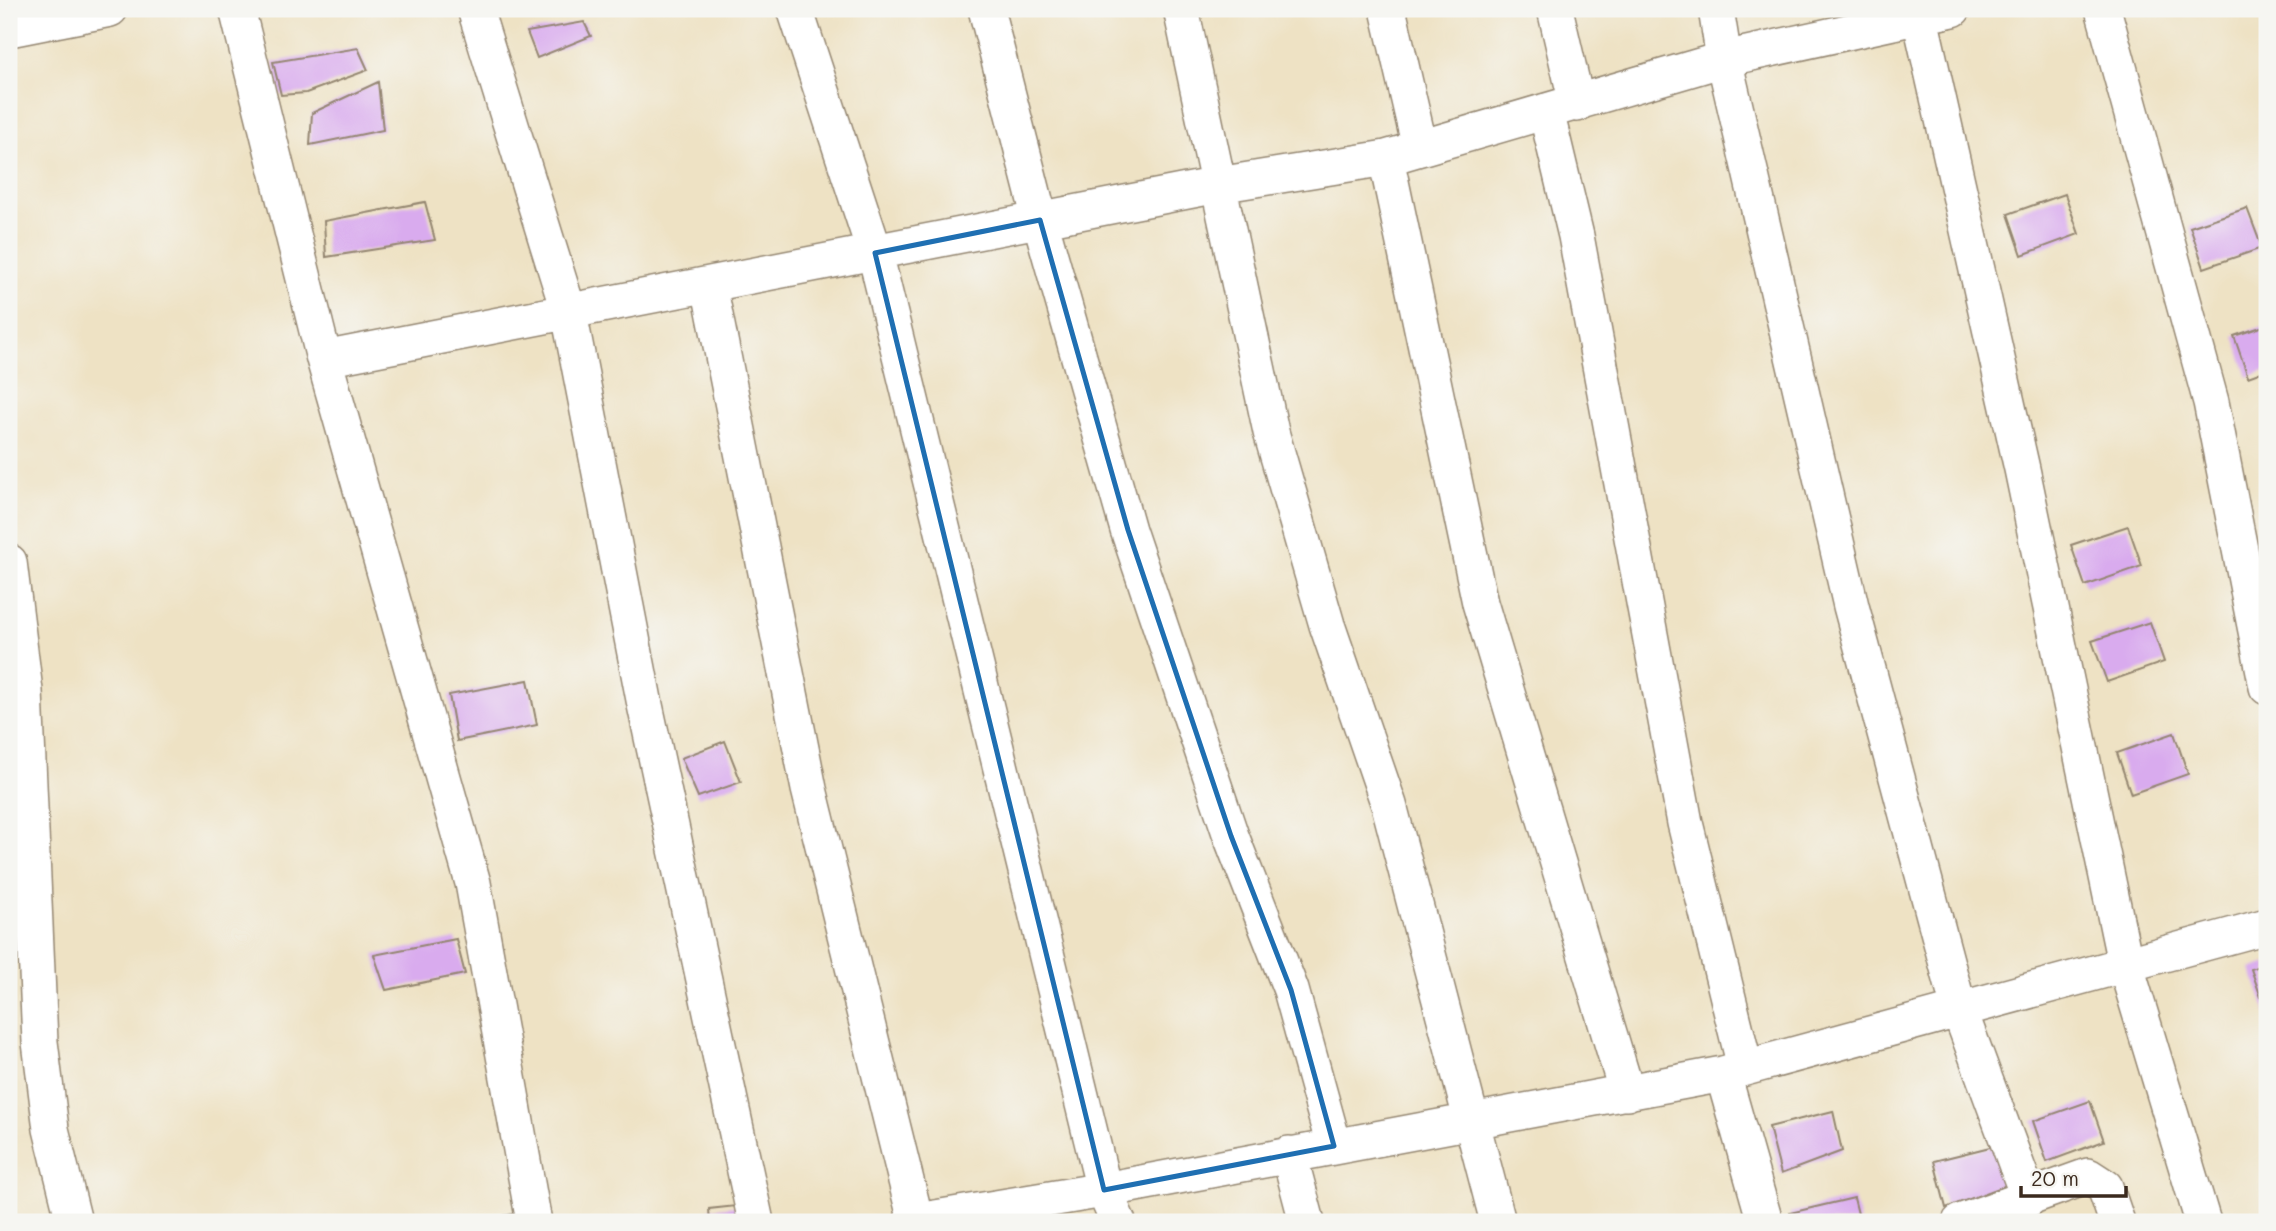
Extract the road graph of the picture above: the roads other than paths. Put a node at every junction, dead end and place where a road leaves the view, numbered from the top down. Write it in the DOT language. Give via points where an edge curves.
graph roads {
  1 [pos="110,9"];
  2 [pos="237,9"];
  3 [pos="475,9"];
  4 [pos="795,9"];
  5 [pos="986,9"];
  6 [pos="1181,9"];
  7 [pos="1388,9"];
  8 [pos="1555,9"];
  9 [pos="1716,9"];
  10 [pos="2103,9"];
  11 [pos="1930,11"];
  12 [pos="9,29"];
  13 [pos="1724,59"];
  14 [pos="1562,107"];
  15 [pos="1420,148"];
  16 [pos="1386,158"];
  17 [pos="1218,185"];
  18 [pos="1040,220"];
  19 [pos="875,253"];
  20 [pos="709,285"];
  21 [pos="569,313"];
  22 [pos="324,359"];
  23 [pos="9,562"];
  24 [pos="2267,687"];
  25 [pos="17,691"];
  26 [pos="2267,926"];
  27 [pos="2125,963"];
  28 [pos="1959,1009"];
  29 [pos="1734,1071"];
  30 [pos="1627,1093"];
  31 [pos="1470,1120"];
  32 [pos="1334,1146"];
  33 [pos="1289,1154"];
  34 [pos="1104,1190"];
  35 [pos="2029,1199"];
  36 [pos="955,1218"];
  37 [pos="74,1222"];
  38 [pos="534,1222"];
  39 [pos="756,1222"];
  40 [pos="914,1222"];
  41 [pos="1118,1222"];
  42 [pos="1307,1222"];
  43 [pos="1498,1222"];
  44 [pos="1765,1222"];
  45 [pos="1960,1222"];
  46 [pos="2117,1222"];
  47 [pos="2203,1222"];
  1 -- 12 [label="street"];
  2 -- 22 [label="street"];
  3 -- 21 [label="street"];
  4 -- 19 [label="street"];
  5 -- 18 [label="street"];
  6 -- 17 [label="street"];
  7 -- 15 [label="street"];
  8 -- 14 [label="street"];
  9 -- 13 [label="street"];
  10 -- 24 [label="street" via="2211,402"];
  11 -- 13 [label="street"];
  11 -- 27 [label="street"];
  13 -- 14 [label="street"];
  13 -- 28 [label="street" via="1852,606"];
  14 -- 15 [label="street"];
  14 -- 29 [label="street" via="1578,249"];
  15 -- 16 [label="street"];
  16 -- 17 [label="street"];
  16 -- 30 [label="street" via="1480,603"];
  17 -- 18 [label="street"];
  17 -- 31 [label="street" via="1271,432 1327,625 1389,805 1459,1063"];
  18 -- 19 [label="street"];
  18 -- 32 [label="street" via="1128,530 1231,836 1291,990"];
  19 -- 20 [label="street"];
  19 -- 34 [label="street"];
  20 -- 21 [label="street"];
  20 -- 40 [label="street" via="809,789"];
  21 -- 22 [label="street"];
  21 -- 39 [label="street" via="645,705"];
  22 -- 38 [label="street" via="473,883"];
  23 -- 25 [label="street"];
  25 -- 37 [label="street" via="40,1042 51,1129"];
  26 -- 27 [label="street"];
  27 -- 28 [label="street"];
  27 -- 47 [label="street"];
  28 -- 29 [label="street"];
  28 -- 35 [label="street"];
  29 -- 30 [label="street"];
  29 -- 44 [label="street"];
  30 -- 31 [label="street"];
  31 -- 32 [label="street"];
  31 -- 43 [label="street"];
  32 -- 33 [label="street"];
  33 -- 34 [label="street"];
  33 -- 42 [label="street"];
  34 -- 36 [label="street"];
  34 -- 41 [label="street"];
  35 -- 45 [label="street"];
  35 -- 46 [label="street" via="2088,1177 2105,1187"];
  36 -- 40 [label="street"];
}
